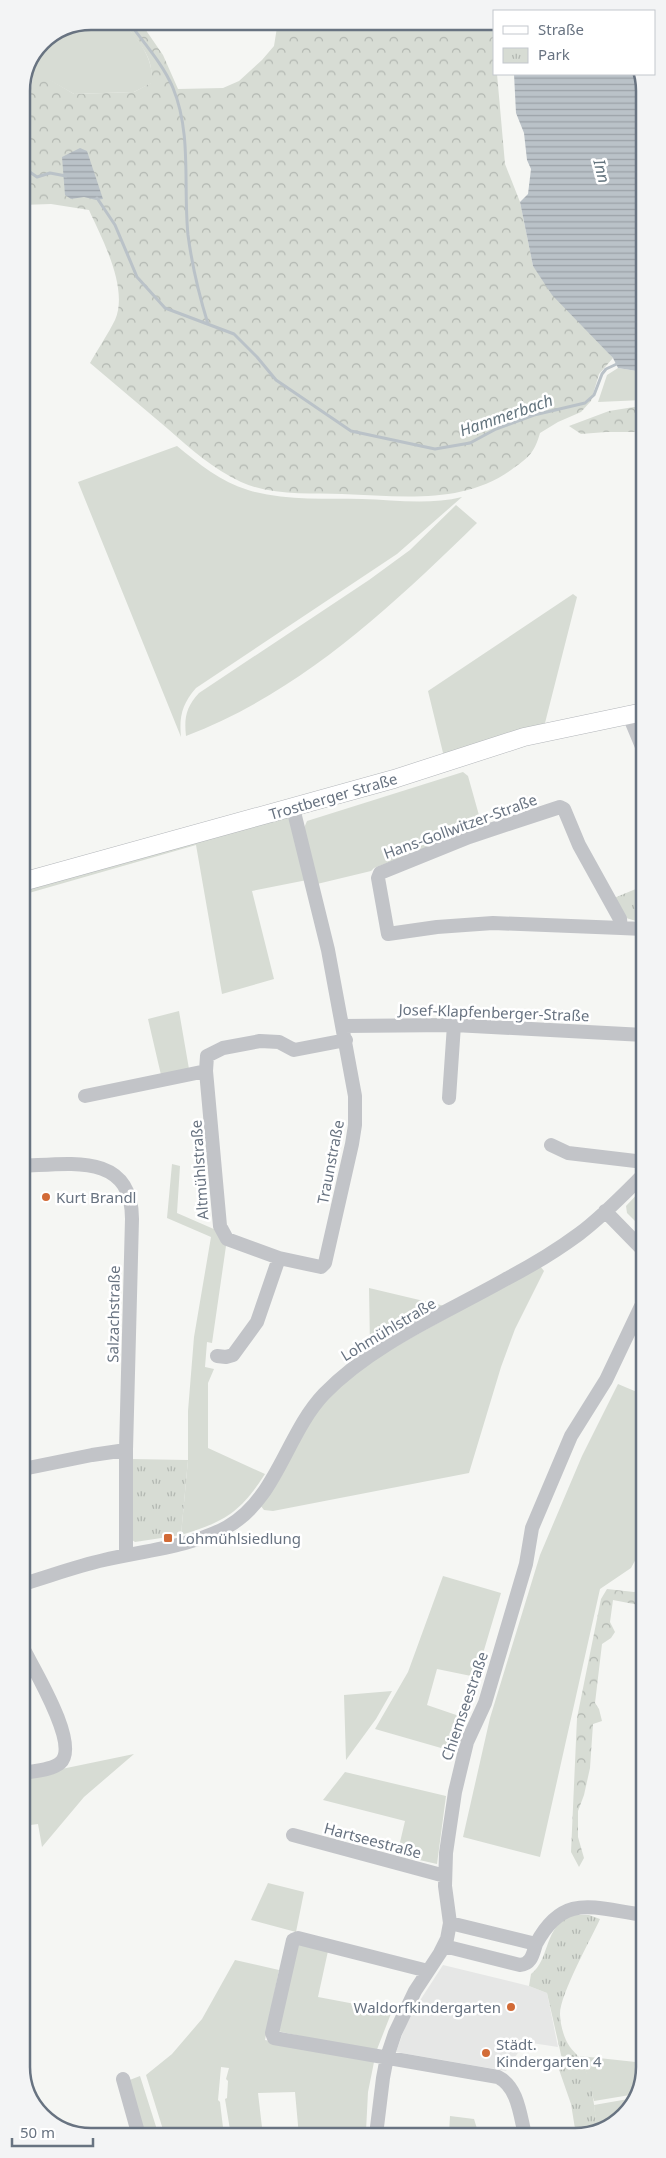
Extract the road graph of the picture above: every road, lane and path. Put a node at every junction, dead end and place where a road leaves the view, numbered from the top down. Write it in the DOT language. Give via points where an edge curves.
graph roads {
  1 [pos="636,713"];
  2 [pos="293,808"];
  3 [pos="30,880"];
  4 [pos="621,928"];
  5 [pos="636,929"];
  6 [pos="454,1025"];
  7 [pos="343,1026"];
  8 [pos="636,1035"];
  9 [pos="346,1040"];
  10 [pos="206,1071"];
  11 [pos="85,1096"];
  12 [pos="449,1098"];
  13 [pos="551,1145"];
  14 [pos="636,1161"];
  15 [pos="30,1166"];
  16 [pos="636,1182"];
  17 [pos="606,1211"];
  18 [pos="636,1243"];
  19 [pos="279,1258"];
  20 [pos="636,1317"];
  21 [pos="217,1356"];
  22 [pos="126,1450"];
  23 [pos="30,1469"];
  24 [pos="126,1555"];
  25 [pos="30,1582"];
  26 [pos="30,1662"];
  27 [pos="30,1771"];
  28 [pos="293,1835"];
  29 [pos="445,1876"];
  30 [pos="636,1914"];
  31 [pos="450,1923"];
  32 [pos="536,1944"];
  33 [pos="444,1946"];
  34 [pos="428,1971"];
  35 [pos="387,2057"];
  36 [pos="123,2080"];
  37 [pos="137,2128"];
  38 [pos="377,2128"];
  39 [pos="523,2128"];
  1 -- 2 [label="main road, Trostberger Straße" via="524,737"];
  2 -- 3 [label="main road, Trostberger Straße"];
  2 -- 7 [label="street, Traunstraße"];
  4 -- 4 [label="street, Hans-Gollwitzer-Straße" via="620,918 579,844 564,809 560,807 469,837 380,873 378,878 388,934 493,923"];
  4 -- 5 [label="street, Hans-Gollwitzer-Straße"];
  6 -- 7 [label="street, Josef-Klapfenberger-Straße"];
  6 -- 8 [label="street, Josef-Klapfenberger-Straße"];
  6 -- 12 [label="street"];
  7 -- 9 [label="street, Traunstraße"];
  9 -- 10 [label="street" via="300,1050 272,1040 223,1048 207,1056"];
  9 -- 19 [label="street, Traunstraße" via="355,1096 355,1125 325,1263 318,1268"];
  10 -- 11 [label="street"];
  10 -- 19 [label="street, Altmühlstraße" via="220,1226 227,1239 234,1243"];
  13 -- 14 [label="street" via="568,1153"];
  15 -- 22 [label="street, Salzachstraße" via="98,1166 115,1175 129,1194 132,1219"];
  16 -- 17 [label="street, Lohmühlstraße"];
  17 -- 18 [label="street"];
  17 -- 24 [label="street, Lohmühlstraße" via="555,1250 404,1336 343,1375 310,1411 261,1497 242,1517 206,1536"];
  19 -- 21 [label="street" via="257,1322 233,1355"];
  20 -- 29 [label="street, Chiemseestraße" via="606,1380 571,1436 532,1528 526,1564 485,1703 467,1742 455,1792"];
  22 -- 23 [label="street"];
  22 -- 24 [label="street, Salzachstraße"];
  24 -- 25 [label="street"];
  26 -- 27 [label="street" via="61,1724 66,1746 60,1763"];
  28 -- 29 [label="street, Hartseestraße"];
  29 -- 31 [label="street, Chiemseestraße"];
  30 -- 32 [label="street" via="575,1907 549,1923"];
  31 -- 32 [label="street"];
  31 -- 33 [label="street, Chiemseestraße"];
  32 -- 33 [label="street" via="526,1965"];
  33 -- 34 [label="street, Chiemseestraße"];
  34 -- 35 [label="street, Chiemseestraße" via="402,2015"];
  34 -- 35 [label="street" via="298,1938 293,1940 272,2031 274,2038"];
  35 -- 38 [label="street, Chiemseestraße"];
  35 -- 39 [label="street" via="498,2077 513,2092"];
  36 -- 37 [label="street"];
}
